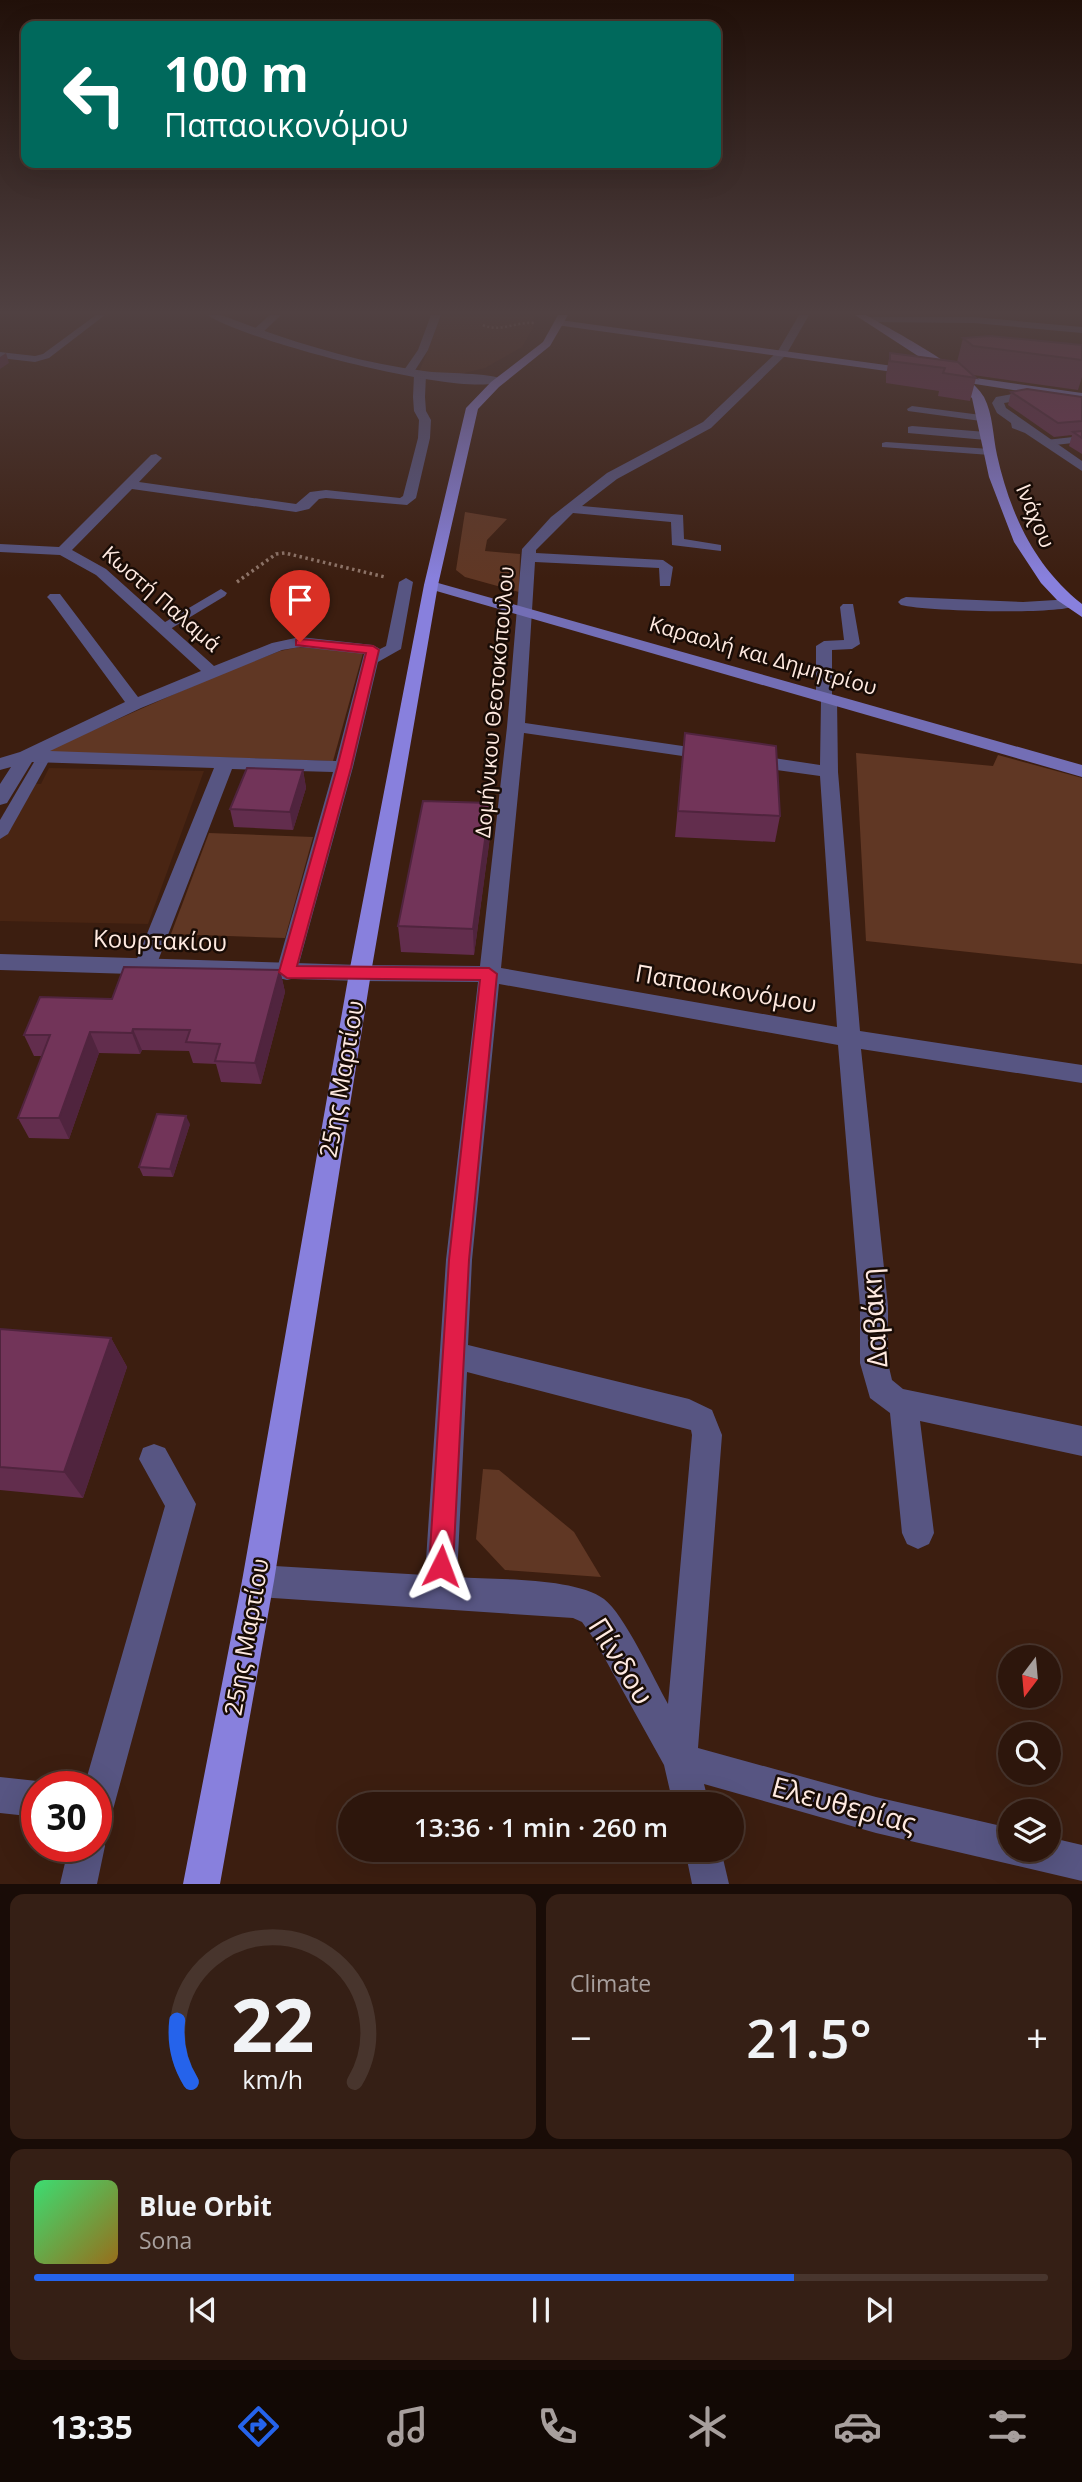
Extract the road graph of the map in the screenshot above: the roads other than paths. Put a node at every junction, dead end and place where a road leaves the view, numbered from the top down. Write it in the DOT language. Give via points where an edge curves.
graph roads {
  1 [pos="419,403"];
  2 [pos="476,403"];
  3 [pos="730,403"];
  4 [pos="979,403"];
  5 [pos="998,403"];
  6 [pos="912,409"];
  7 [pos="981,418"];
  8 [pos="912,430"];
  9 [pos="1029,430"];
  10 [pos="986,436"];
  11 [pos="1082,439"];
  12 [pos="1046,443"];
  13 [pos="886,444"];
  14 [pos="990,452"];
  15 [pos="156,458"];
  16 [pos="1082,467"];
  17 [pos="130,485"];
  18 [pos="571,509"];
  19 [pos="0,548"];
  20 [pos="716,548"];
  21 [pos="63,551"];
  22 [pos="529,557"];
  23 [pos="418,583"];
  24 [pos="665,583"];
  25 [pos="221,593"];
  26 [pos="55,597"];
  27 [pos="906,602"];
  28 [pos="848,607"];
  29 [pos="1077,608"];
  30 [pos="523,612"];
  31 [pos="162,628"];
  32 [pos="372,654"];
  33 [pos="211,672"];
  34 [pos="826,698"];
  35 [pos="135,704"];
  36 [pos="516,727"];
  37 [pos="35,757"];
  38 [pos="225,763"];
  39 [pos="0,764"];
  40 [pos="344,768"];
  41 [pos="1082,771"];
  42 [pos="830,772"];
  43 [pos="0,799"];
  44 [pos="0,834"];
  45 [pos="0,962"];
  46 [pos="145,966"];
  47 [pos="287,972"];
  48 [pos="360,973"];
  49 [pos="489,974"];
  50 [pos="849,1038"];
  51 [pos="1082,1074"];
  52 [pos="453,1355"];
  53 [pos="903,1402"];
  54 [pos="1082,1441"];
  55 [pos="154,1459"];
  56 [pos="918,1534"];
  57 [pos="258,1581"];
  58 [pos="440,1592"];
  59 [pos="680,1760"];
  60 [pos="106,1771"];
  61 [pos="688,1792"];
  62 [pos="0,1795"];
  63 [pos="21,1797"];
  64 [pos="998,1843"];
  65 [pos="1061,1858"];
  66 [pos="83,1862"];
  67 [pos="706,1862"];
  68 [pos="1082,1863"];
  69 [pos="78,1884"];
  70 [pos="201,1884"];
  71 [pos="711,1884"];
  1 -- 17 [label="street" via="424,438 409,498 402,502 326,494 315,495 296,508"];
  2 -- 23 [label="main road, 25ης Μαρτίου"];
  3 -- 18 [label="street, Δομήνικου Θεοτοκόπουλου" via="707,425 612,476"];
  4 -- 7 [label="main road, Ινάχου"];
  5 -- 9 [label="street"];
  6 -- 7 [label="lane"];
  7 -- 9 [label="street"];
  7 -- 10 [label="main road, Ινάχου"];
  8 -- 10 [label="street"];
  9 -- 12 [label="street"];
  10 -- 14 [label="main road, Ινάχου"];
  11 -- 12 [label="lane"];
  12 -- 16 [label="street"];
  13 -- 14 [label="lane"];
  14 -- 29 [label="main road, Ινάχου" via="1017,539 1033,566"];
  15 -- 17 [label="street"];
  17 -- 21 [label="street"];
  18 -- 20 [label="street" via="678,518 677,542"];
  18 -- 22 [label="street, Δομήνικου Θεοτοκόπουλου" via="529,548"];
  19 -- 21 [label="street, Κωστή Παλαμά"];
  21 -- 31 [label="street, Κωστή Παλαμά" via="101,572"];
  22 -- 24 [label="street" via="663,564 667,566"];
  22 -- 30 [label="street, Δομήνικου Θεοτοκόπουλου"];
  23 -- 30 [label="main road, Καραολή και Δημητρίου"];
  23 -- 32 [label="street" via="393,649"];
  23 -- 48 [label="main road, 25ης Μαρτίου"];
  25 -- 31 [label="lane"];
  26 -- 35 [label="street"];
  27 -- 29 [label="street"];
  28 -- 34 [label="street, Δαβάκη" via="852,644 824,646"];
  30 -- 34 [label="main road, Καραολή και Δημητρίου"];
  30 -- 36 [label="street, Δομήνικου Θεοτοκόπουλου"];
  31 -- 33 [label="street, Κωστή Παλαμά"];
  32 -- 33 [label="street, Κωστή Παλαμά" via="300,642"];
  32 -- 40 [label="street"];
  33 -- 35 [label="street, Κωστή Παλαμά"];
  34 -- 41 [label="main road, Καραολή και Δημητρίου"];
  34 -- 42 [label="street, Δαβάκη"];
  35 -- 37 [label="street, Κωστή Παλαμά"];
  36 -- 42 [label="street"];
  36 -- 49 [label="street, Δομήνικου Θεοτοκόπουλου"];
  37 -- 38 [label="street"];
  37 -- 39 [label="street, Κωστή Παλαμά"];
  37 -- 43 [label="street"];
  37 -- 44 [label="lane"];
  38 -- 40 [label="street"];
  38 -- 46 [label="street"];
  40 -- 47 [label="street"];
  42 -- 50 [label="street, Δαβάκη"];
  45 -- 46 [label="street, Κουρτακίου"];
  46 -- 47 [label="street, Κουρτακίου"];
  47 -- 48 [label="street, Κουρτακίου"];
  48 -- 49 [label="street, Παπαοικονόμου"];
  48 -- 57 [label="main road, 25ης Μαρτίου"];
  49 -- 50 [label="street, Παπαοικονόμου"];
  49 -- 52 [label="street"];
  50 -- 51 [label="street, Παπαοικονόμου"];
  50 -- 53 [label="street, Δαβάκη" via="874,1306 874,1363 880,1388"];
  52 -- 58 [label="street"];
  52 -- 59 [label="street" via="702,1420 707,1436"];
  53 -- 54 [label="street, Δαβάκη"];
  53 -- 56 [label="street"];
  55 -- 60 [label="street" via="181,1504"];
  57 -- 58 [label="street, Πίνδου"];
  57 -- 70 [label="main road, 25ης Μαρτίου"];
  58 -- 59 [label="street, Πίνδου" via="575,1602 593,1611"];
  59 -- 61 [label="street, Πίνδου"];
  59 -- 64 [label="street, Ελευθερίας" via="876,1815"];
  62 -- 63 [label="street"];
  65 -- 68 [label="street"];
  66 -- 69 [label="street"];
  67 -- 71 [label="street"];
}
